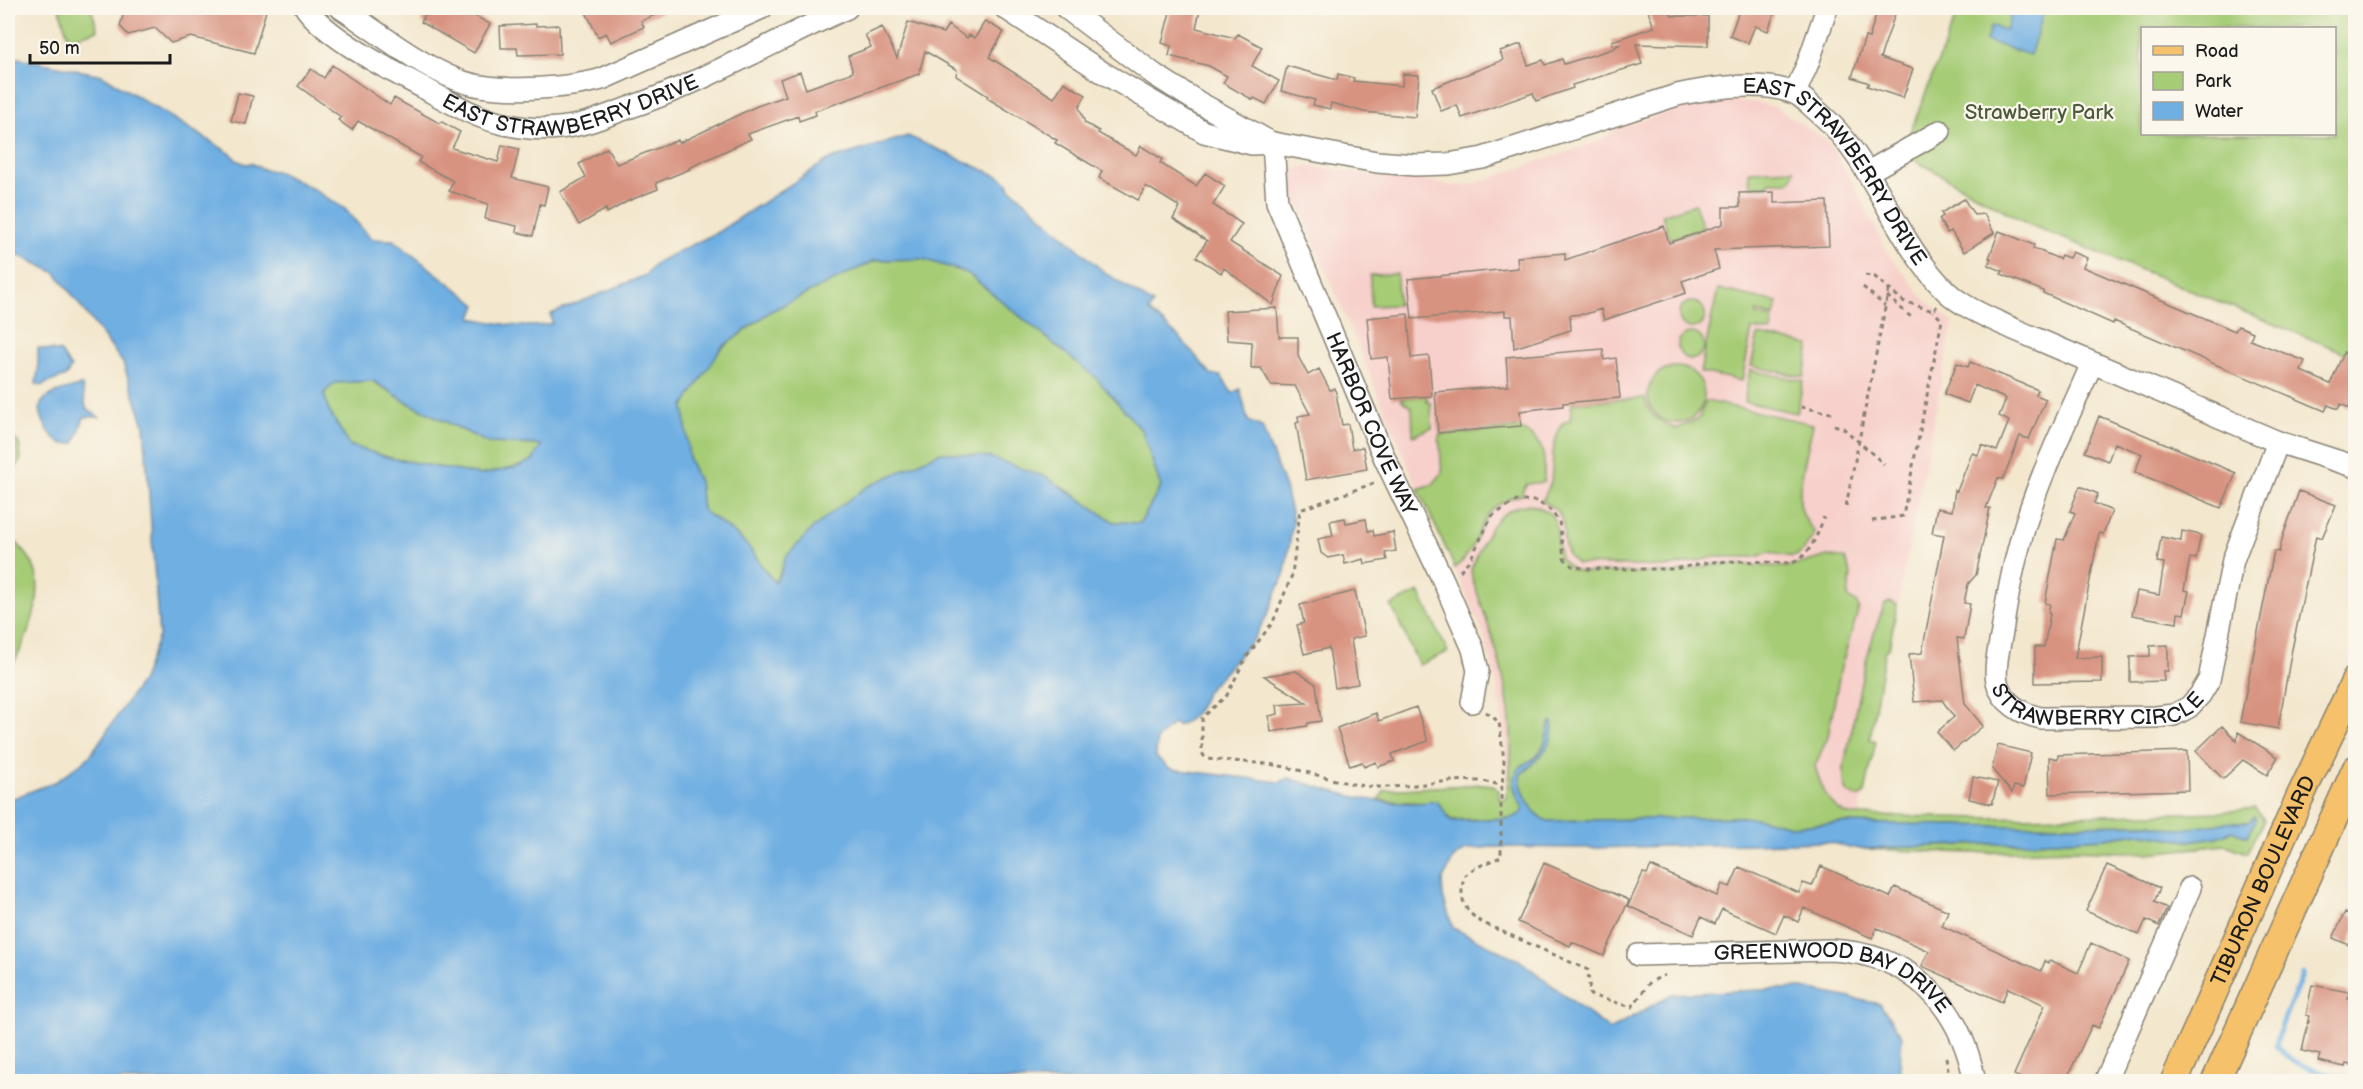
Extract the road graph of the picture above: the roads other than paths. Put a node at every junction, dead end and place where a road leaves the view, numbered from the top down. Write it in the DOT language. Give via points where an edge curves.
graph roads {
  1 [pos="306,8"];
  2 [pos="341,8"];
  3 [pos="762,8"];
  4 [pos="847,8"];
  5 [pos="1005,8"];
  6 [pos="1066,8"];
  7 [pos="1827,8"];
  8 [pos="1795,93"];
  9 [pos="1940,131"];
  10 [pos="1273,143"];
  11 [pos="1868,172"];
  12 [pos="2092,363"];
  13 [pos="2278,442"];
  14 [pos="2355,467"];
  15 [pos="2355,679"];
  16 [pos="1473,702"];
  17 [pos="2355,769"];
  18 [pos="2190,888"];
  19 [pos="1638,955"];
  20 [pos="1975,1082"];
  21 [pos="2105,1082"];
  22 [pos="2174,1082"];
  23 [pos="2215,1082"];
  1 -- 4 [label="street, EAST STRAWBERRY DRIVE" via="346,43 391,71 472,113 503,124 532,128 589,122 654,99"];
  2 -- 3 [label="street, EAST STRAWBERRY DRIVE" via="458,80 481,87 506,88 578,86 602,79"];
  5 -- 10 [label="street, EAST STRAWBERRY DRIVE" via="1195,128 1231,140"];
  6 -- 10 [label="street, EAST STRAWBERRY DRIVE" via="1155,75"];
  7 -- 8 [label="street"];
  8 -- 10 [label="street, EAST STRAWBERRY DRIVE" via="1745,86 1701,90 1494,155 1448,164 1377,162"];
  8 -- 11 [label="street, EAST STRAWBERRY DRIVE" via="1834,125"];
  9 -- 11 [label="street"];
  10 -- 16 [label="street, HARBOR COVE WAY" via="1277,202 1393,476 1473,649 1478,671"];
  11 -- 12 [label="street, EAST STRAWBERRY DRIVE" via="1917,257 1947,292 1981,314"];
  12 -- 13 [label="street, EAST STRAWBERRY DRIVE"];
  12 -- 13 [label="street, STRAWBERRY CIRCLE" via="2032,504 2005,610 1997,682 2008,702 2030,716 2174,715 2200,695 2214,662 2233,560"];
  13 -- 14 [label="street, EAST STRAWBERRY DRIVE"];
  15 -- 22 [label="main road, TIBURON BOULEVARD"];
  17 -- 23 [label="main road, TIBURON BOULEVARD"];
  18 -- 21 [label="street"];
  19 -- 20 [label="street, GREENWOOD BAY DRIVE" via="1848,950 1887,960 1917,978 1942,1003 1966,1046"];
}
